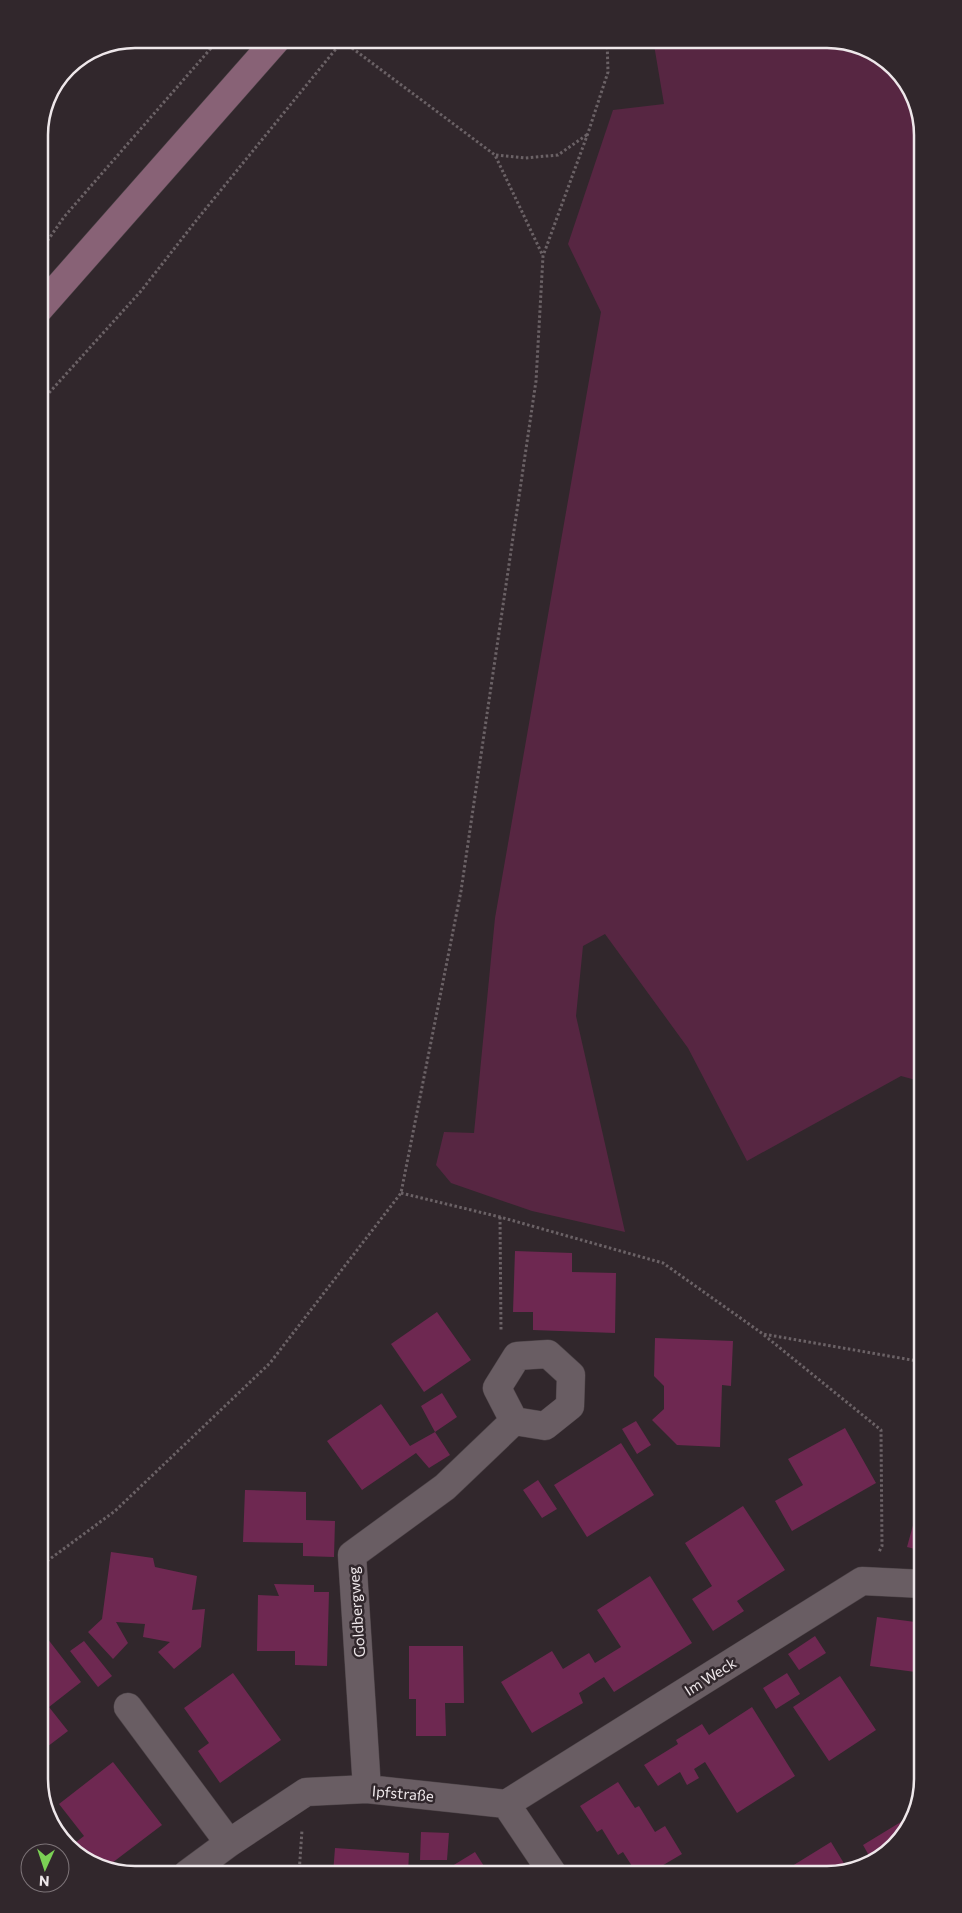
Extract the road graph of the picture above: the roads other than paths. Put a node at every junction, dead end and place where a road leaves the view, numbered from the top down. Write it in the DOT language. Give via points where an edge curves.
graph roads {
  1 [pos="269,48"];
  2 [pos="48,298"];
  3 [pos="514,1421"];
  4 [pos="914,1584"];
  5 [pos="128,1707"];
  6 [pos="367,1789"];
  7 [pos="506,1804"];
  8 [pos="229,1843"];
  9 [pos="199,1865"];
  10 [pos="547,1866"];
  1 -- 2 [label="main road"];
  3 -- 3 [label="street" via="545,1426 570,1406 571,1375 548,1354 517,1356 497,1388"];
  3 -- 6 [label="street, Goldbergweg" via="445,1487 352,1555"];
  4 -- 7 [label="street, Im Weck" via="862,1581"];
  5 -- 8 [label="street"];
  6 -- 7 [label="street, Ipfstraße"];
  6 -- 8 [label="street, Ipfstraße" via="306,1792"];
  7 -- 10 [label="street"];
  8 -- 9 [label="street, Ipfstraße"];
}
